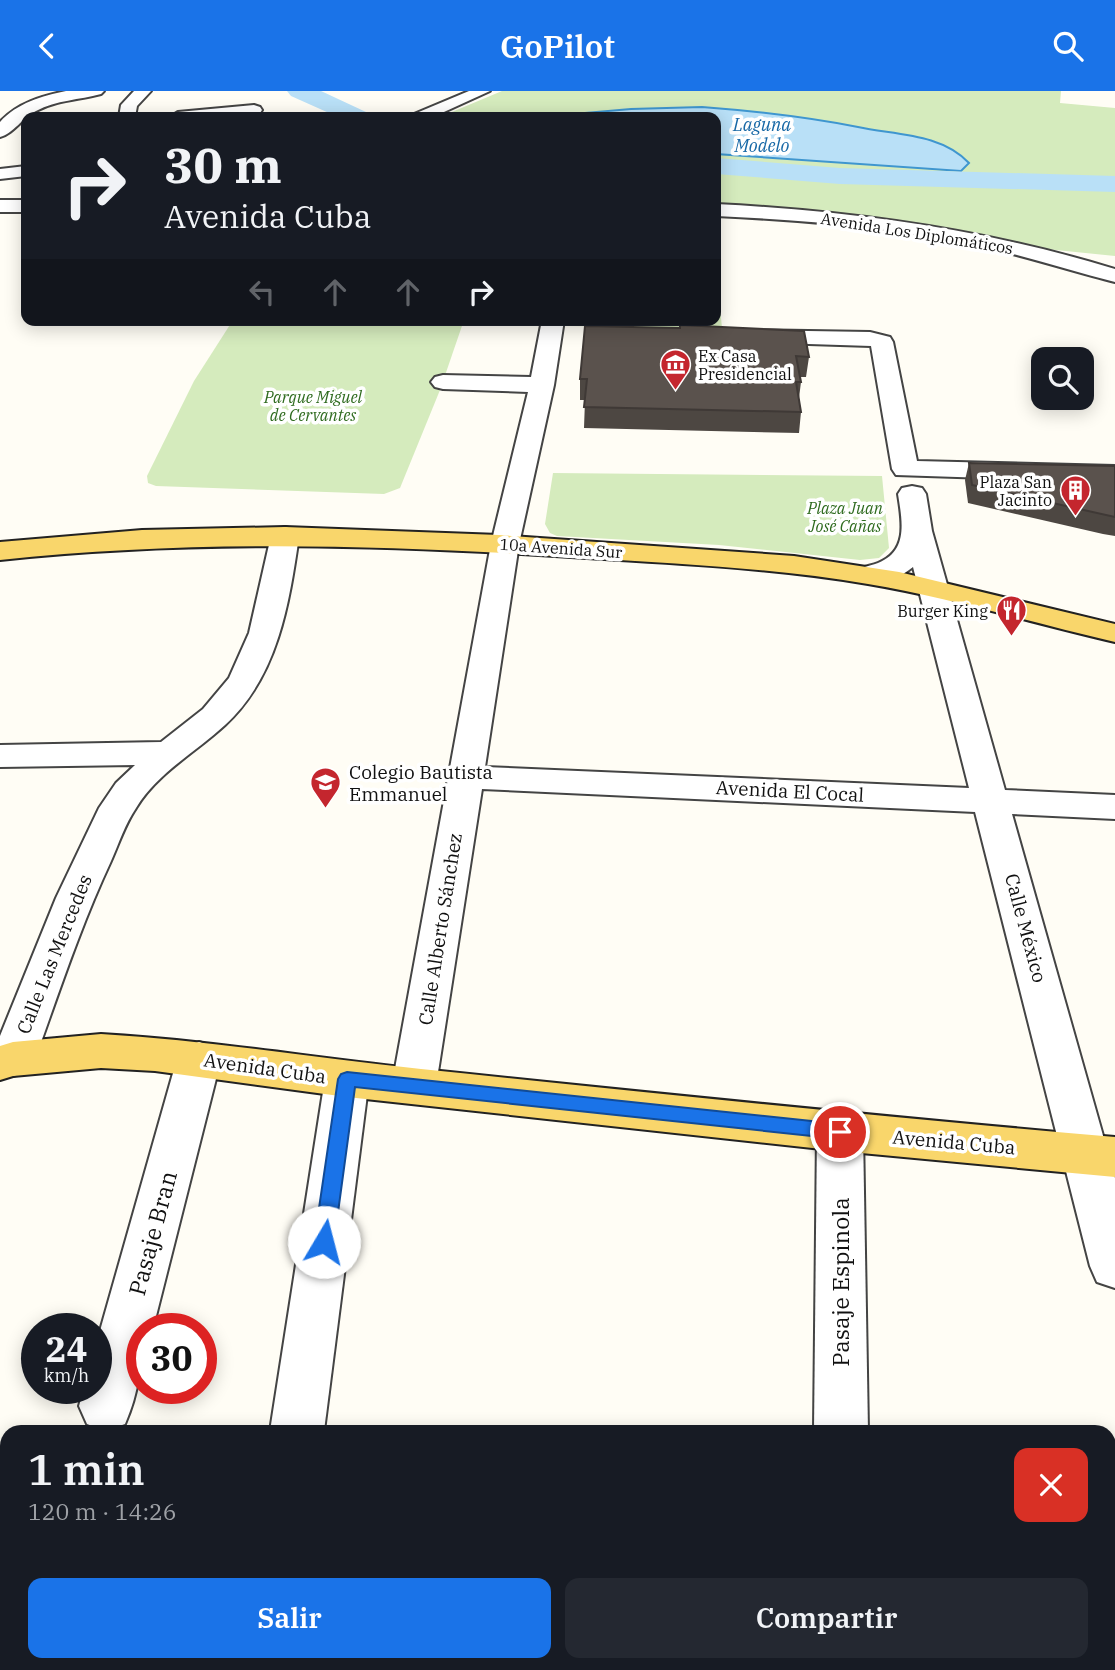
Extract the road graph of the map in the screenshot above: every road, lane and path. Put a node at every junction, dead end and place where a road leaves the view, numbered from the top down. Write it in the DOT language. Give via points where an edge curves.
graph roads {
  1 [pos="96,91"];
  2 [pos="143,91"];
  3 [pos="482,91"];
  4 [pos="224,97"];
  5 [pos="21,112"];
  6 [pos="21,112"];
  7 [pos="128,112"];
  8 [pos="258,112"];
  9 [pos="432,112"];
  10 [pos="21,131"];
  11 [pos="0,133"];
  12 [pos="21,172"];
  13 [pos="0,174"];
  14 [pos="0,184"];
  15 [pos="21,184"];
  16 [pos="21,205"];
  17 [pos="0,206"];
  18 [pos="721,210"];
  19 [pos="1100,247"];
  20 [pos="1076,262"];
  21 [pos="1115,276"];
  22 [pos="552,326"];
  23 [pos="579,333"];
  24 [pos="732,336"];
  25 [pos="443,382"];
  26 [pos="542,385"];
  27 [pos="1115,474"];
  28 [pos="912,494"];
  29 [pos="918,531"];
  30 [pos="285,536"];
  31 [pos="505,544"];
  32 [pos="0,551"];
  33 [pos="868,575"];
  34 [pos="935,590"];
  35 [pos="1115,633"];
  36 [pos="169,753"];
  37 [pos="0,756"];
  38 [pos="465,777"];
  39 [pos="992,801"];
  40 [pos="1115,807"];
  41 [pos="199,1059"];
  42 [pos="7,1061"];
  43 [pos="347,1079"];
  44 [pos="414,1085"];
  45 [pos="840,1132"];
  46 [pos="1101,1156"];
  47 [pos="1115,1266"];
  48 [pos="106,1406"];
  49 [pos="298,1425"];
  50 [pos="841,1425"];
  1 -- 5 [label="street" via="40,103"];
  2 -- 7 [label="street"];
  3 -- 9 [label="street"];
  4 -- 8 [label="street"];
  6 -- 11 [label="street"];
  10 -- 11 [label="street"];
  12 -- 13 [label="street"];
  14 -- 15 [label="street"];
  16 -- 17 [label="street"];
  18 -- 20 [label="street, Avenida Los Diplomáticos" via="899,226"];
  19 -- 20 [label="street"];
  20 -- 21 [label="street, Avenida Los Diplomáticos"];
  22 -- 23 [label="street"];
  22 -- 26 [label="street, Calle Alberto Sánchez"];
  24 -- 27 [label="street" via="881,342 905,469"];
  25 -- 26 [label="street"];
  26 -- 31 [label="street, Calle Alberto Sánchez"];
  28 -- 29 [label="street, Calle México"];
  29 -- 33 [label="street" via="909,556 898,566"];
  29 -- 34 [label="street, Calle México"];
  30 -- 31 [label="main road, 10a Avenida Sur"];
  30 -- 32 [label="main road, 10a Avenida Sur" via="142,538"];
  30 -- 36 [label="street, Calle Las Mercedes" via="272,605 243,685 215,716"];
  31 -- 33 [label="main road, 10a Avenida Sur" via="729,559"];
  31 -- 38 [label="street, Calle Alberto Sánchez"];
  33 -- 34 [label="main road, 10a Avenida Sur"];
  34 -- 35 [label="main road, 10a Avenida Sur"];
  34 -- 39 [label="street, Calle México"];
  36 -- 37 [label="street"];
  36 -- 42 [label="street, Calle Las Mercedes" via="121,801 72,901"];
  38 -- 39 [label="street, Avenida El Cocal"];
  38 -- 44 [label="street, Calle Alberto Sánchez"];
  39 -- 40 [label="street, Avenida El Cocal"];
  39 -- 46 [label="street, Calle México"];
  41 -- 42 [label="main road, Avenida Cuba" via="101,1051"];
  41 -- 43 [label="main road, Avenida Cuba"];
  41 -- 48 [label="street, Pasaje Bran"];
  43 -- 44 [label="main road, Avenida Cuba"];
  43 -- 49 [label="street"];
  44 -- 45 [label="main road, Avenida Cuba"];
  45 -- 46 [label="main road, Avenida Cuba"];
  45 -- 50 [label="street, Pasaje Espinola"];
  46 -- 47 [label="street, Calle México"];
}
